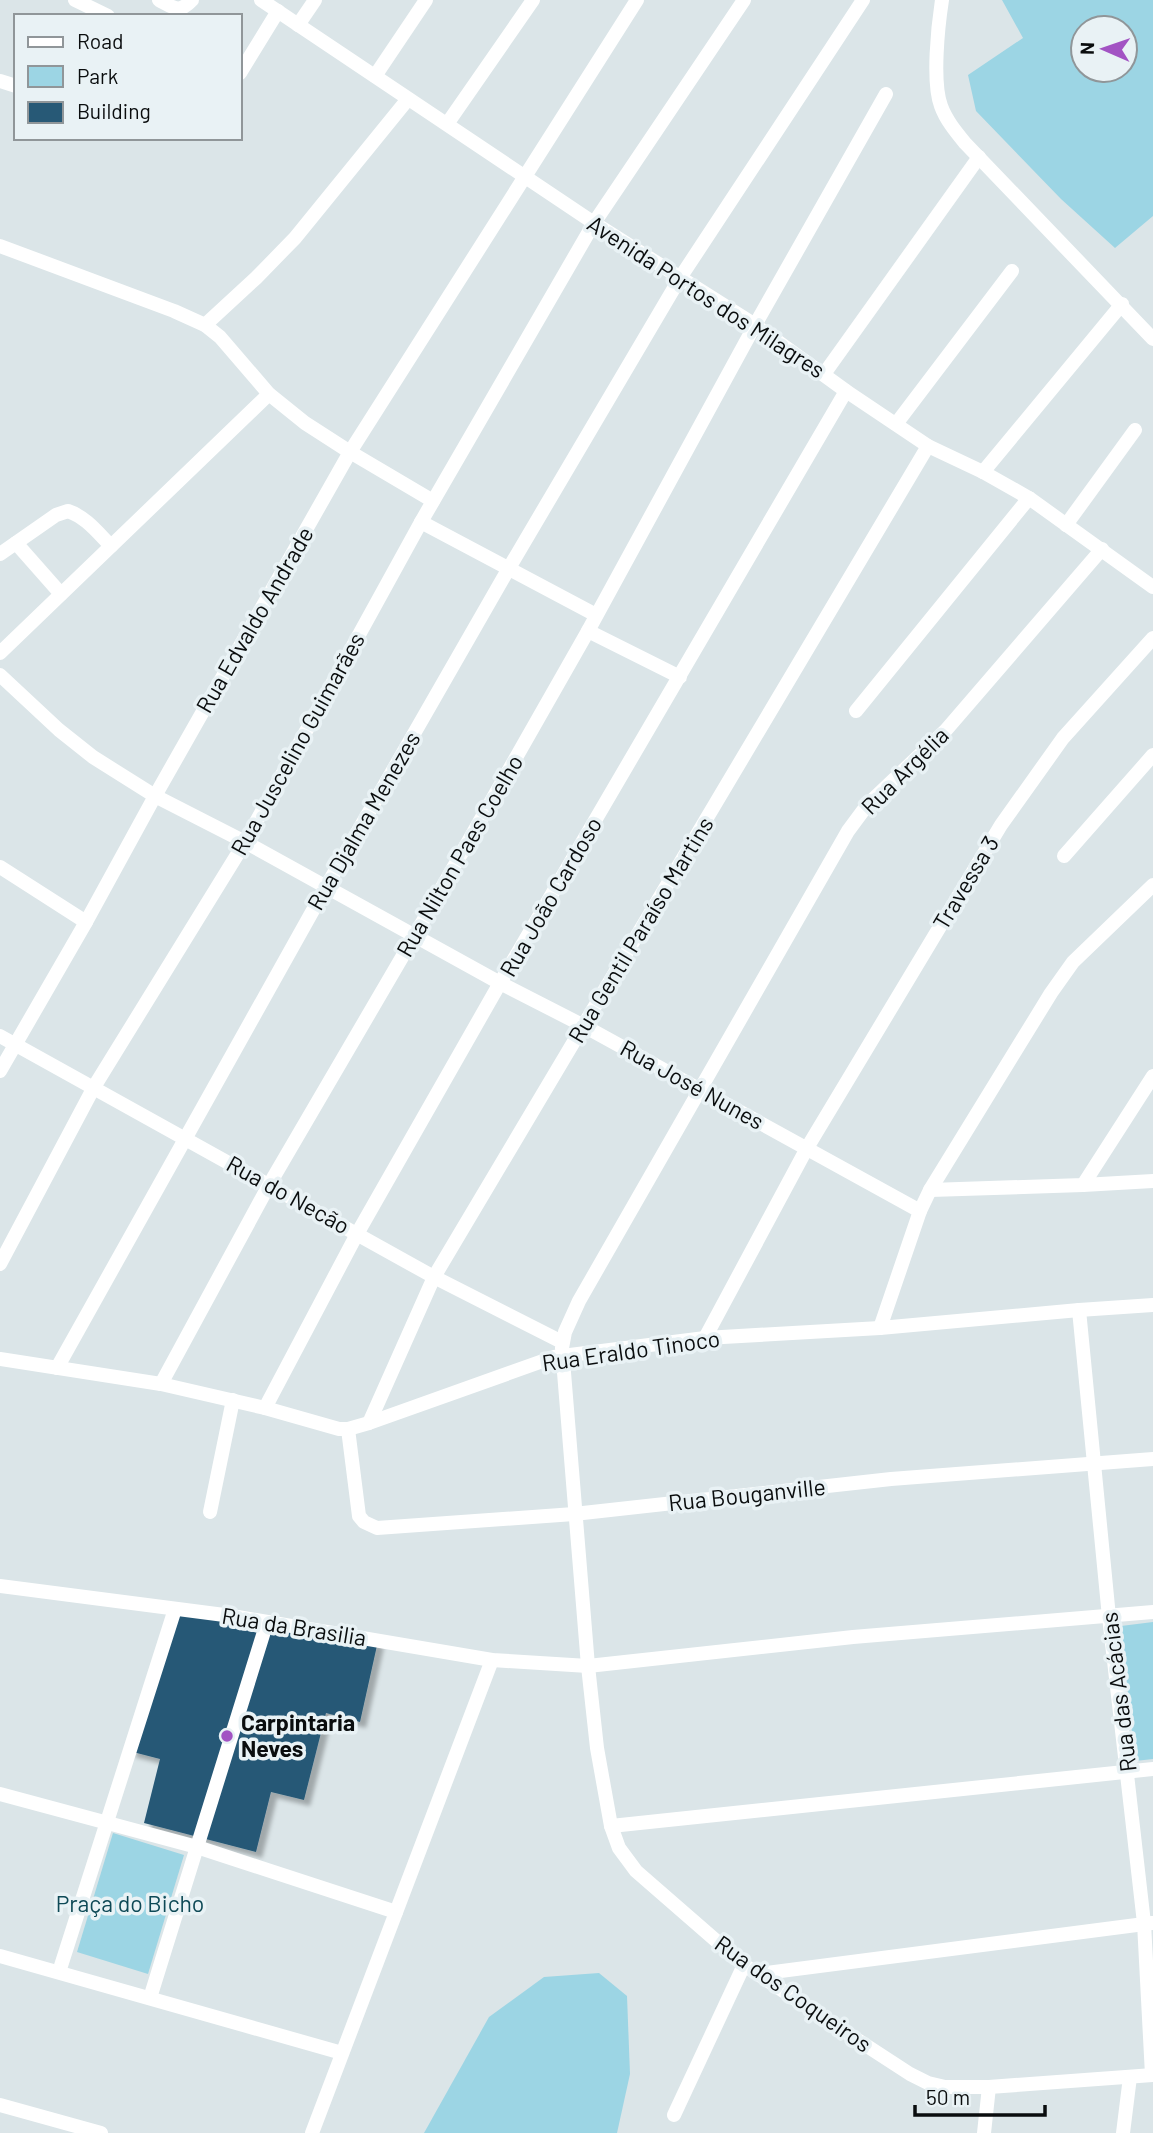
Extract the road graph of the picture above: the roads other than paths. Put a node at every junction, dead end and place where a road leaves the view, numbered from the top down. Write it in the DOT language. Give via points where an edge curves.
graph roads {
  1 [pos="75,0"];
  2 [pos="159,0"];
  3 [pos="192,0"];
  4 [pos="261,0"];
  5 [pos="315,0"];
  6 [pos="426,0"];
  7 [pos="533,0"];
  8 [pos="637,0"];
  9 [pos="744,0"];
  10 [pos="863,0"];
  11 [pos="942,0"];
  12 [pos="278,11"];
  13 [pos="104,14"];
  14 [pos="298,24"];
  15 [pos="242,71"];
  16 [pos="375,76"];
  17 [pos="886,94"];
  18 [pos="408,99"];
  19 [pos="447,124"];
  20 [pos="979,157"];
  21 [pos="526,177"];
  22 [pos="594,223"];
  23 [pos="0,246"];
  24 [pos="1012,271"];
  25 [pos="680,278"];
  26 [pos="1122,304"];
  27 [pos="205,325"];
  28 [pos="755,325"];
  29 [pos="1153,339"];
  30 [pos="824,374"];
  31 [pos="846,391"];
  32 [pos="269,394"];
  33 [pos="896,424"];
  34 [pos="1135,430"];
  35 [pos="928,446"];
  36 [pos="350,452"];
  37 [pos="983,472"];
  38 [pos="1029,498"];
  39 [pos="433,501"];
  40 [pos="421,522"];
  41 [pos="1066,525"];
  42 [pos="16,542"];
  43 [pos="111,546"];
  44 [pos="1102,550"];
  45 [pos="0,554"];
  46 [pos="509,568"];
  47 [pos="1153,587"];
  48 [pos="61,594"];
  49 [pos="596,615"];
  50 [pos="588,631"];
  51 [pos="1153,638"];
  52 [pos="0,653"];
  53 [pos="0,675"];
  54 [pos="680,677"];
  55 [pos="856,711"];
  56 [pos="1153,755"];
  57 [pos="155,796"];
  58 [pos="245,842"];
  59 [pos="1063,856"];
  60 [pos="0,867"];
  61 [pos="1153,885"];
  62 [pos="326,887"];
  63 [pos="86,922"];
  64 [pos="415,935"];
  65 [pos="500,983"];
  66 [pos="584,1026"];
  67 [pos="0,1035"];
  68 [pos="16,1043"];
  69 [pos="0,1071"];
  70 [pos="1153,1076"];
  71 [pos="94,1087"];
  72 [pos="699,1089"];
  73 [pos="185,1138"];
  74 [pos="807,1147"];
  75 [pos="1153,1181"];
  76 [pos="269,1185"];
  77 [pos="1083,1185"];
  78 [pos="930,1190"];
  79 [pos="920,1211"];
  80 [pos="357,1234"];
  81 [pos="0,1264"];
  82 [pos="434,1277"];
  83 [pos="1153,1306"];
  84 [pos="1079,1310"];
  85 [pos="880,1328"];
  86 [pos="705,1338"];
  87 [pos="562,1349"];
  88 [pos="0,1359"];
  89 [pos="57,1368"];
  90 [pos="161,1384"];
  91 [pos="233,1400"];
  92 [pos="265,1408"];
  93 [pos="369,1423"];
  94 [pos="348,1429"];
  95 [pos="1153,1460"];
  96 [pos="1095,1464"];
  97 [pos="210,1512"];
  98 [pos="574,1514"];
  99 [pos="0,1586"];
  100 [pos="174,1609"];
  101 [pos="1153,1612"];
  102 [pos="1109,1617"];
  103 [pos="267,1622"];
  104 [pos="492,1660"];
  105 [pos="588,1666"];
  106 [pos="1153,1769"];
  107 [pos="1128,1771"];
  108 [pos="0,1794"];
  109 [pos="107,1822"];
  110 [pos="611,1826"];
  111 [pos="197,1847"];
  112 [pos="396,1912"];
  113 [pos="1149,1923"];
  114 [pos="0,1956"];
  115 [pos="744,1965"];
  116 [pos="59,1972"];
  117 [pos="758,1974"];
  118 [pos="149,1998"];
  119 [pos="342,2053"];
  120 [pos="1153,2075"];
  121 [pos="1130,2077"];
  122 [pos="989,2087"];
  123 [pos="0,2105"];
  124 [pos="674,2115"];
  125 [pos="101,2133"];
  126 [pos="312,2133"];
  127 [pos="984,2133"];
  128 [pos="1123,2133"];
  1 -- 13 [label="street"];
  2 -- 3 [label="street" via="180,9"];
  4 -- 12 [label="street, Avenida Portos dos Milagres"];
  5 -- 14 [label="street"];
  6 -- 16 [label="street"];
  7 -- 19 [label="street"];
  8 -- 21 [label="street, Rua Edvaldo Andrade"];
  9 -- 22 [label="street, Rua Juscelino Guimarães"];
  10 -- 25 [label="street, Rua Djalma Menezes"];
  11 -- 20 [label="street" via="937,75 940,104 953,128"];
  12 -- 14 [label="street, Avenida Portos dos Milagres"];
  12 -- 15 [label="street"];
  14 -- 16 [label="street, Avenida Portos dos Milagres"];
  16 -- 18 [label="street, Avenida Portos dos Milagres"];
  17 -- 28 [label="street, Rua Nilton Paes Coelho"];
  18 -- 19 [label="street, Avenida Portos dos Milagres"];
  18 -- 27 [label="street" via="295,237"];
  19 -- 21 [label="street, Avenida Portos dos Milagres"];
  20 -- 26 [label="street"];
  20 -- 30 [label="street"];
  21 -- 22 [label="street, Avenida Portos dos Milagres"];
  21 -- 36 [label="street, Rua Edvaldo Andrade"];
  22 -- 25 [label="street, Avenida Portos dos Milagres"];
  22 -- 39 [label="street, Rua Juscelino Guimarães"];
  23 -- 27 [label="street"];
  24 -- 33 [label="street"];
  25 -- 28 [label="street, Avenida Portos dos Milagres"];
  25 -- 46 [label="street, Rua Djalma Menezes"];
  26 -- 29 [label="street"];
  26 -- 37 [label="street"];
  27 -- 32 [label="street"];
  28 -- 30 [label="street, Avenida Portos dos Milagres"];
  28 -- 49 [label="street, Rua Nilton Paes Coelho"];
  30 -- 31 [label="street, Avenida Portos dos Milagres"];
  31 -- 33 [label="street, Avenida Portos dos Milagres"];
  31 -- 54 [label="street, Rua João Cardoso"];
  32 -- 36 [label="street"];
  32 -- 43 [label="street"];
  33 -- 35 [label="street, Avenida Portos dos Milagres"];
  34 -- 41 [label="street"];
  35 -- 37 [label="street, Avenida Portos dos Milagres"];
  35 -- 66 [label="street, Rua Gentil Paraíso Martins"];
  36 -- 39 [label="street"];
  36 -- 57 [label="street, Rua Edvaldo Andrade"];
  37 -- 38 [label="street, Avenida Portos dos Milagres"];
  38 -- 41 [label="street, Avenida Portos dos Milagres"];
  38 -- 55 [label="street"];
  39 -- 40 [label="street, Rua Juscelino Guimarães"];
  40 -- 46 [label="street"];
  40 -- 58 [label="street, Rua Juscelino Guimarães"];
  41 -- 44 [label="street, Avenida Portos dos Milagres"];
  42 -- 43 [label="street" via="68,511 88,522"];
  42 -- 45 [label="street"];
  42 -- 48 [label="street"];
  43 -- 48 [label="street"];
  44 -- 47 [label="street, Avenida Portos dos Milagres"];
  44 -- 72 [label="street, Rua Argélia" via="946,730 868,804"];
  46 -- 49 [label="street"];
  46 -- 62 [label="street, Rua Djalma Menezes"];
  48 -- 52 [label="street"];
  49 -- 50 [label="street, Rua Nilton Paes Coelho"];
  50 -- 54 [label="street"];
  50 -- 64 [label="street, Rua Nilton Paes Coelho"];
  51 -- 74 [label="street, Travessa 3" via="1063,737 1001,825"];
  53 -- 57 [label="street, Rua José Nunes" via="93,757"];
  54 -- 65 [label="street, Rua João Cardoso"];
  56 -- 59 [label="street"];
  57 -- 58 [label="street, Rua José Nunes"];
  57 -- 63 [label="street, Rua Edvaldo Andrade"];
  58 -- 62 [label="street, Rua José Nunes"];
  58 -- 71 [label="street, Rua Juscelino Guimarães"];
  60 -- 63 [label="street"];
  61 -- 78 [label="street" via="1065,972"];
  62 -- 64 [label="street, Rua José Nunes"];
  62 -- 73 [label="street, Rua Djalma Menezes"];
  63 -- 68 [label="street, Rua Edvaldo Andrade"];
  64 -- 65 [label="street, Rua José Nunes"];
  64 -- 76 [label="street, Rua Nilton Paes Coelho"];
  65 -- 66 [label="street, Rua José Nunes"];
  65 -- 80 [label="street, Rua João Cardoso"];
  66 -- 72 [label="street, Rua José Nunes"];
  66 -- 82 [label="street, Rua Gentil Paraíso Martins"];
  67 -- 68 [label="street, Rua do Necão"];
  68 -- 69 [label="street, Rua Edvaldo Andrade"];
  68 -- 71 [label="street, Rua do Necão"];
  70 -- 77 [label="street"];
  71 -- 73 [label="street, Rua do Necão"];
  71 -- 81 [label="street, Rua Juscelino Guimarães"];
  72 -- 74 [label="street, Rua José Nunes"];
  72 -- 87 [label="street, Rua Argélia" via="579,1301"];
  73 -- 76 [label="street, Rua do Necão"];
  73 -- 89 [label="street, Rua Djalma Menezes"];
  74 -- 79 [label="street, Rua José Nunes"];
  74 -- 86 [label="street, Travessa 3"];
  75 -- 77 [label="street"];
  76 -- 80 [label="street, Rua do Necão"];
  76 -- 90 [label="street, Rua Nilton Paes Coelho"];
  77 -- 78 [label="street"];
  78 -- 79 [label="street"];
  79 -- 85 [label="street"];
  80 -- 82 [label="street, Rua do Necão"];
  80 -- 92 [label="street, Rua João Cardoso"];
  82 -- 87 [label="street, Rua do Necão"];
  82 -- 93 [label="street, Rua Gentil Paraíso Martins"];
  83 -- 84 [label="street, Rua Eraldo Tinoco"];
  84 -- 85 [label="street, Rua Eraldo Tinoco"];
  84 -- 96 [label="street, Rua das Acácias"];
  85 -- 86 [label="street, Rua Eraldo Tinoco"];
  86 -- 87 [label="street, Rua Eraldo Tinoco"];
  87 -- 93 [label="street, Rua Eraldo Tinoco" via="541,1361"];
  87 -- 98 [label="street, Rua dos Coqueiros"];
  88 -- 89 [label="street, Rua Eraldo Tinoco"];
  89 -- 90 [label="street, Rua Eraldo Tinoco"];
  90 -- 91 [label="street, Rua Eraldo Tinoco"];
  91 -- 92 [label="street, Rua Eraldo Tinoco"];
  91 -- 97 [label="street"];
  92 -- 94 [label="street, Rua Eraldo Tinoco"];
  93 -- 94 [label="street, Rua Eraldo Tinoco"];
  94 -- 98 [label="street, Rua Bouganville" via="361,1519 377,1528"];
  95 -- 96 [label="street, Rua Bouganville"];
  96 -- 98 [label="street, Rua Bouganville" via="891,1479"];
  96 -- 102 [label="street, Rua das Acácias"];
  98 -- 105 [label="street, Rua dos Coqueiros"];
  99 -- 100 [label="street, Rua da Brasilia"];
  100 -- 103 [label="street, Rua da Brasilia"];
  100 -- 109 [label="street"];
  101 -- 102 [label="street, Rua da Brasilia"];
  102 -- 105 [label="street, Rua da Brasilia" via="853,1637"];
  102 -- 107 [label="street, Rua das Acácias"];
  103 -- 104 [label="street, Rua da Brasilia"];
  103 -- 111 [label="street"];
  104 -- 105 [label="street, Rua da Brasilia"];
  104 -- 112 [label="street"];
  105 -- 110 [label="street, Rua dos Coqueiros"];
  106 -- 107 [label="street"];
  107 -- 110 [label="street"];
  107 -- 113 [label="street, Rua das Acácias"];
  108 -- 109 [label="street"];
  109 -- 111 [label="street"];
  109 -- 116 [label="street"];
  110 -- 115 [label="street, Rua dos Coqueiros" via="619,1848 636,1871"];
  111 -- 112 [label="street"];
  111 -- 118 [label="street"];
  112 -- 119 [label="street"];
  113 -- 117 [label="street"];
  113 -- 120 [label="street, Rua das Acácias"];
  114 -- 116 [label="street"];
  115 -- 117 [label="street, Rua dos Coqueiros"];
  115 -- 124 [label="street"];
  116 -- 118 [label="street"];
  117 -- 122 [label="street, Rua dos Coqueiros" via="928,2083"];
  118 -- 119 [label="street"];
  119 -- 126 [label="street"];
  120 -- 121 [label="street, Rua dos Coqueiros"];
  121 -- 122 [label="street, Rua dos Coqueiros"];
  121 -- 128 [label="street"];
  122 -- 127 [label="street"];
  123 -- 125 [label="street"];
}
